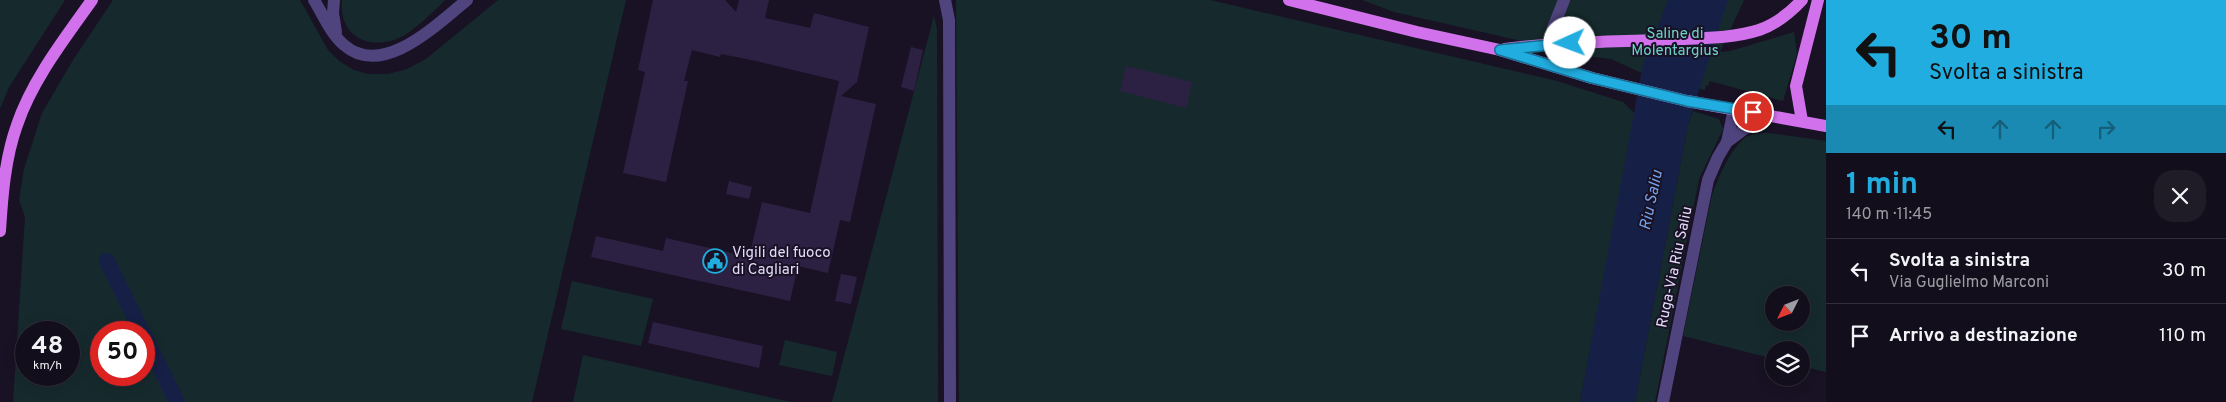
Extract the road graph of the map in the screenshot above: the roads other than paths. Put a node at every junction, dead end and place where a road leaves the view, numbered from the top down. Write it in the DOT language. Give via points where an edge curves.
graph roads {
  1 [pos="92,0"];
  2 [pos="314,0"];
  3 [pos="334,0"];
  4 [pos="467,0"];
  5 [pos="945,0"];
  6 [pos="1289,0"];
  7 [pos="1564,0"];
  8 [pos="1802,0"];
  9 [pos="1818,0"];
  10 [pos="336,37"];
  11 [pos="1552,44"];
  12 [pos="1500,50"];
  13 [pos="1734,109"];
  14 [pos="1769,115"];
  15 [pos="1802,121"];
  16 [pos="1826,126"];
  17 [pos="1728,142"];
  18 [pos="0,232"];
  19 [pos="950,402"];
  20 [pos="1663,402"];
  1 -- 18 [label="main road" via="51,57 17,124 8,157"];
  2 -- 10 [label="street"];
  3 -- 10 [label="street"];
  4 -- 10 [label="street" via="402,49 383,54 355,53"];
  5 -- 19 [label="street" via="949,20"];
  6 -- 12 [label="main road"];
  7 -- 11 [label="street" via="1553,28"];
  8 -- 11 [label="main road" via="1778,22 1735,36"];
  9 -- 15 [label="main road" via="1796,86"];
  11 -- 12 [label="main road"];
  12 -- 13 [label="main road" via="1592,78"];
  13 -- 14 [label="main road"];
  13 -- 17 [label="street, Ruga-Via Riu Saliu"];
  14 -- 15 [label="main road"];
  14 -- 17 [label="street, Ruga-Via Riu Saliu"];
  15 -- 16 [label="main road"];
  17 -- 20 [label="street, Ruga-Via Riu Saliu" via="1708,180"];
}
